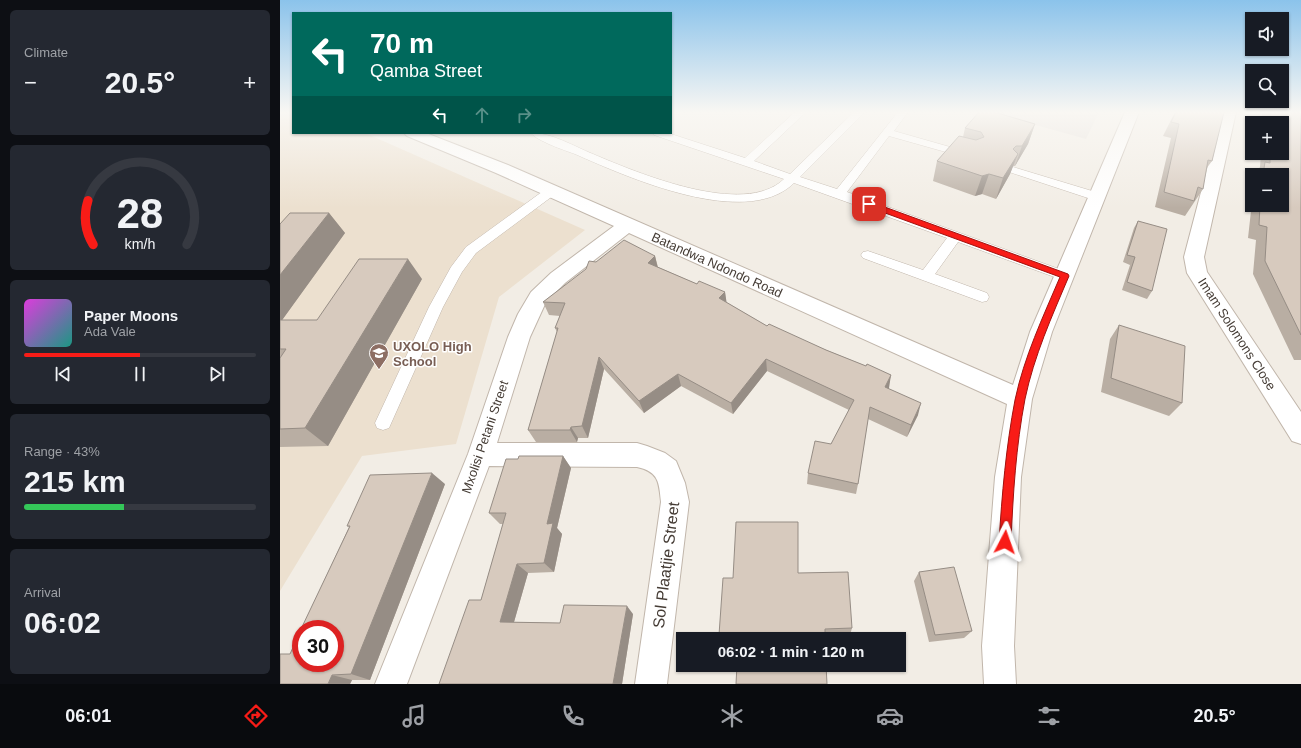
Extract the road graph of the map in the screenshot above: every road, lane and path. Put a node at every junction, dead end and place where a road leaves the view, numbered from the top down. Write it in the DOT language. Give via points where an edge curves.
graph roads {
  1 [pos="439,144"];
  2 [pos="562,144"];
  3 [pos="692,144"];
  4 [pos="767,144"];
  5 [pos="828,144"];
  6 [pos="877,144"];
  7 [pos="929,144"];
  8 [pos="1119,144"];
  9 [pos="1221,144"];
  10 [pos="971,156"];
  11 [pos="747,162"];
  12 [pos="1013,170"];
  13 [pos="794,178"];
  14 [pos="550,192"];
  15 [pos="840,194"];
  16 [pos="1098,197"];
  17 [pos="627,225"];
  18 [pos="956,235"];
  19 [pos="868,254"];
  20 [pos="927,275"];
  21 [pos="1065,276"];
  22 [pos="982,297"];
  23 [pos="1020,399"];
  24 [pos="383,423"];
  25 [pos="1301,433"];
  26 [pos="481,454"];
  27 [pos="391,684"];
  28 [pos="651,684"];
  29 [pos="1000,684"];
  1 -- 14 [label="street, Batandwa Ndondo Road"];
  2 -- 13 [label="lane" via="678,189 730,198 768,195 784,187"];
  3 -- 11 [label="lane"];
  4 -- 11 [label="lane"];
  5 -- 13 [label="lane"];
  6 -- 15 [label="lane"];
  7 -- 10 [label="lane"];
  8 -- 16 [label="street"];
  9 -- 25 [label="street, Imam Solomons Close" via="1194,257 1197,272"];
  11 -- 13 [label="lane"];
  12 -- 16 [label="lane"];
  13 -- 15 [label="lane"];
  14 -- 17 [label="street, Batandwa Ndondo Road"];
  14 -- 24 [label="lane" via="471,250 456,270 436,307"];
  15 -- 18 [label="lane"];
  16 -- 21 [label="street"];
  17 -- 23 [label="street, Batandwa Ndondo Road"];
  17 -- 26 [label="street, Mxolisi Petani Street" via="558,278 538,297 519,337"];
  18 -- 20 [label="lane"];
  18 -- 21 [label="lane"];
  19 -- 20 [label="lane"];
  20 -- 22 [label="lane"];
  21 -- 23 [label="street" via="1040,332"];
  23 -- 29 [label="street" via="1008,477 998,646"];
  26 -- 27 [label="street, Mxolisi Petani Street"];
  26 -- 28 [label="street, Sol Plaatjie Street" via="637,455 653,458 666,469 673,483 675,502"];
}
